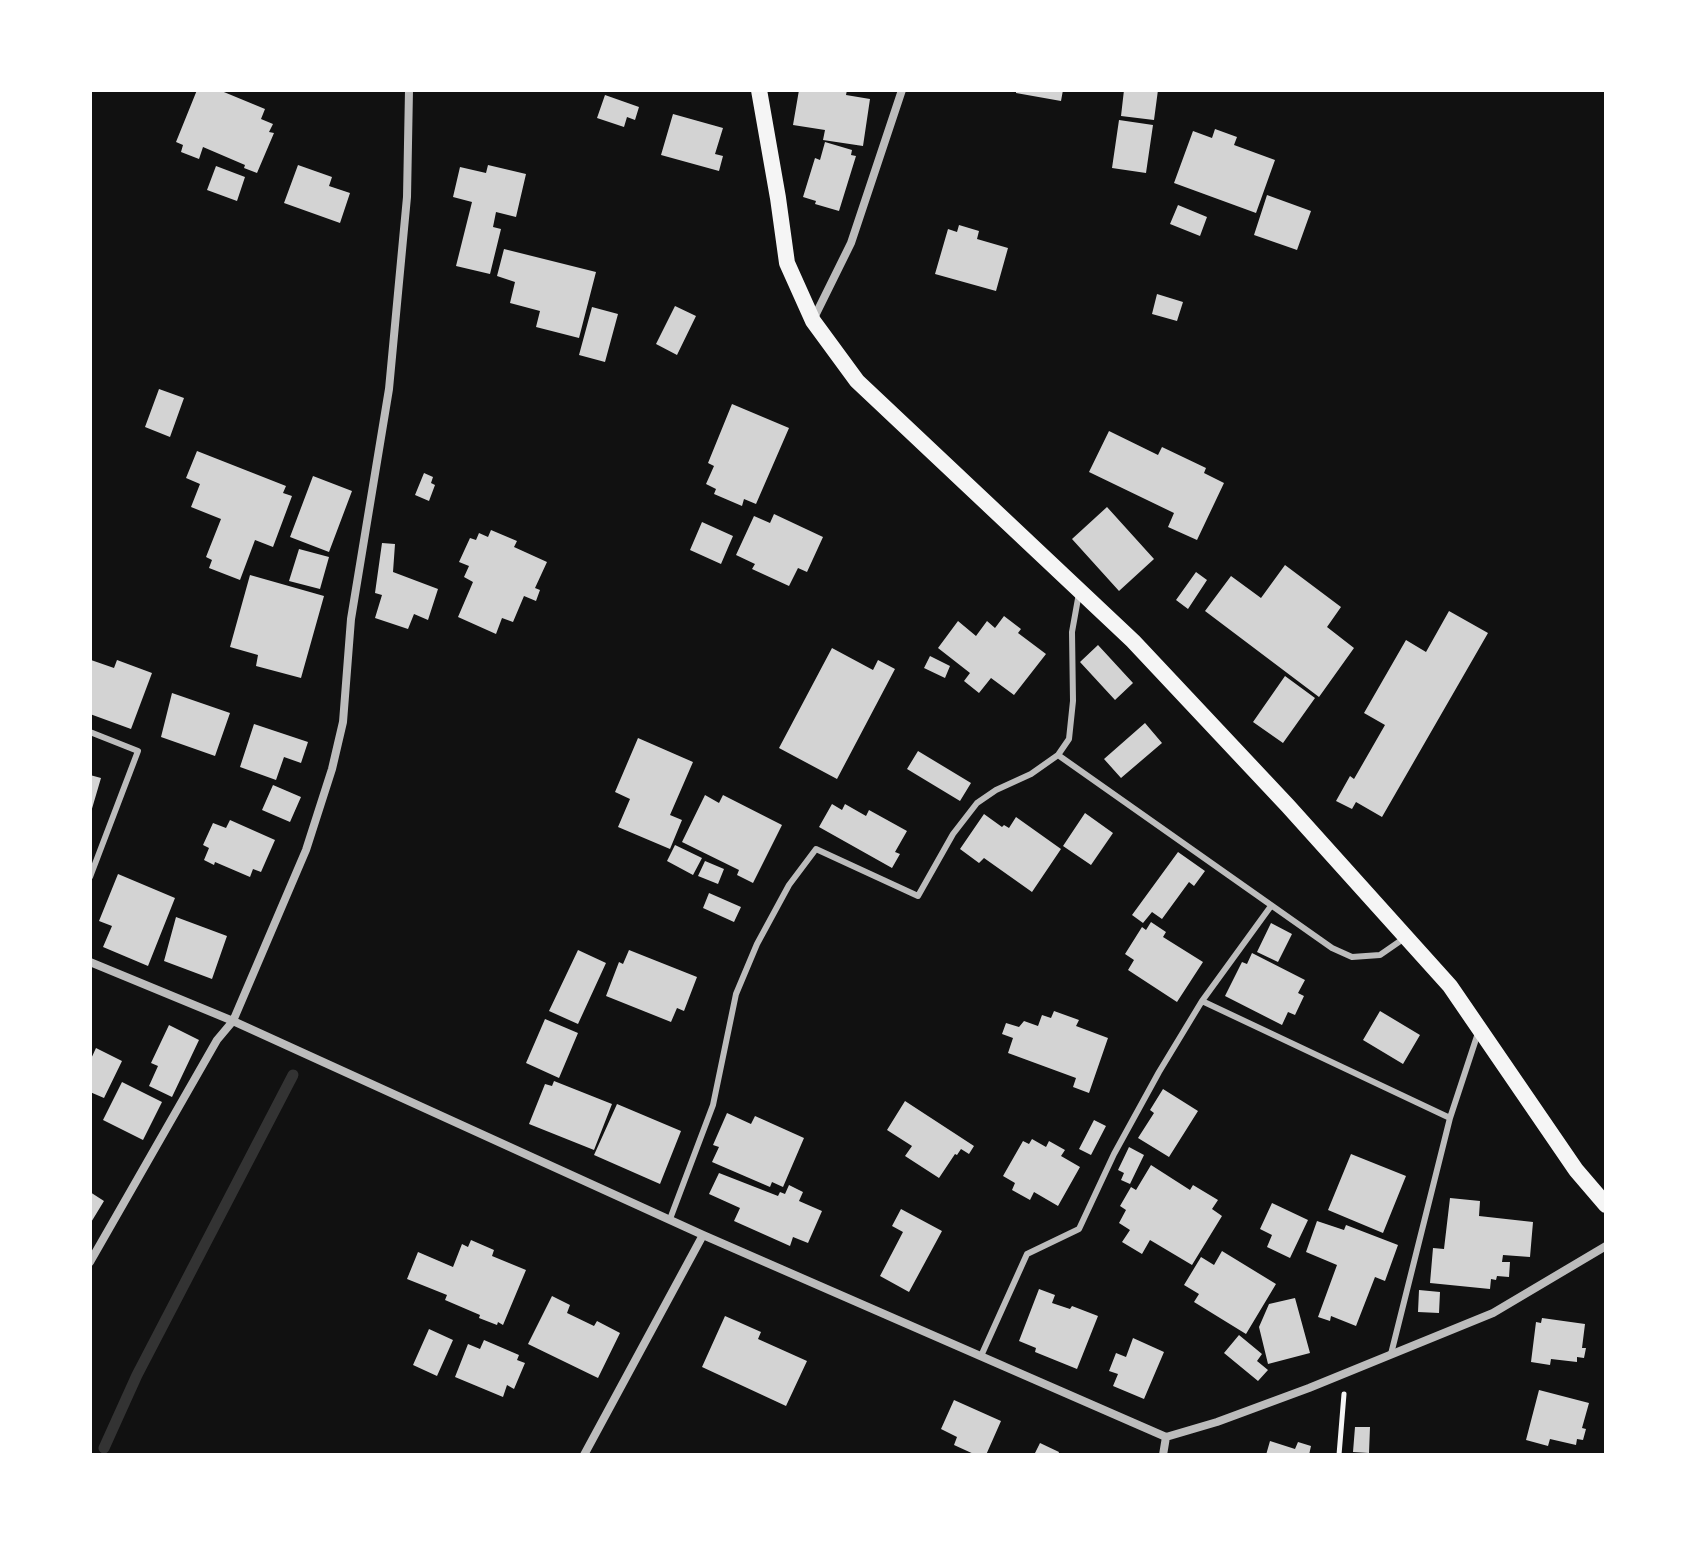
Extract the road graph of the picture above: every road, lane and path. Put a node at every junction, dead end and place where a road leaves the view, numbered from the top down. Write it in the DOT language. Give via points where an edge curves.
graph roads {
  1 [pos="409,90"];
  2 [pos="759,90"];
  3 [pos="902,90"];
  4 [pos="813,321"];
  5 [pos="1079,590"];
  6 [pos="90,732"];
  7 [pos="1058,755"];
  8 [pos="90,877"];
  9 [pos="1271,906"];
  10 [pos="1406,937"];
  11 [pos="90,962"];
  12 [pos="1202,1001"];
  13 [pos="233,1021"];
  14 [pos="1479,1029"];
  15 [pos="1450,1118"];
  16 [pos="1606,1205"];
  17 [pos="670,1219"];
  18 [pos="703,1235"];
  19 [pos="1606,1246"];
  20 [pos="90,1262"];
  21 [pos="1391,1354"];
  22 [pos="981,1356"];
  23 [pos="1345,1373"];
  24 [pos="1166,1437"];
  25 [pos="584,1455"];
  26 [pos="1163,1455"];
  27 [pos="1339,1455"];
  1 -- 13 [label="street" via="407,197 389,389 351,619 343,722 306,850"];
  2 -- 4 [label="main road" via="787,263"];
  3 -- 4 [label="street" via="851,243"];
  4 -- 5 [label="main road" via="857,381"];
  5 -- 7 [label="lane" via="1072,632 1069,739"];
  5 -- 10 [label="main road" via="1133,641"];
  6 -- 8 [label="lane" via="138,751"];
  7 -- 9 [label="lane"];
  7 -- 17 [label="lane" via="977,803 918,896 816,849 789,885 736,994 713,1105"];
  9 -- 10 [label="lane" via="1352,957 1380,955"];
  9 -- 12 [label="lane"];
  10 -- 14 [label="main road" via="1450,986"];
  11 -- 13 [label="street"];
  12 -- 15 [label="lane"];
  12 -- 22 [label="lane" via="1114,1154 1079,1229 1027,1254"];
  13 -- 17 [label="street"];
  13 -- 20 [label="street" via="217,1040"];
  14 -- 15 [label="lane"];
  14 -- 16 [label="main road"];
  15 -- 21 [label="lane"];
  17 -- 18 [label="street"];
  18 -- 22 [label="street"];
  18 -- 25 [label="street"];
  19 -- 21 [label="street" via="1493,1313"];
  21 -- 23 [label="street"];
  22 -- 24 [label="street"];
  23 -- 24 [label="street"];
  23 -- 27 [label="path"];
  24 -- 26 [label="street"];
}
